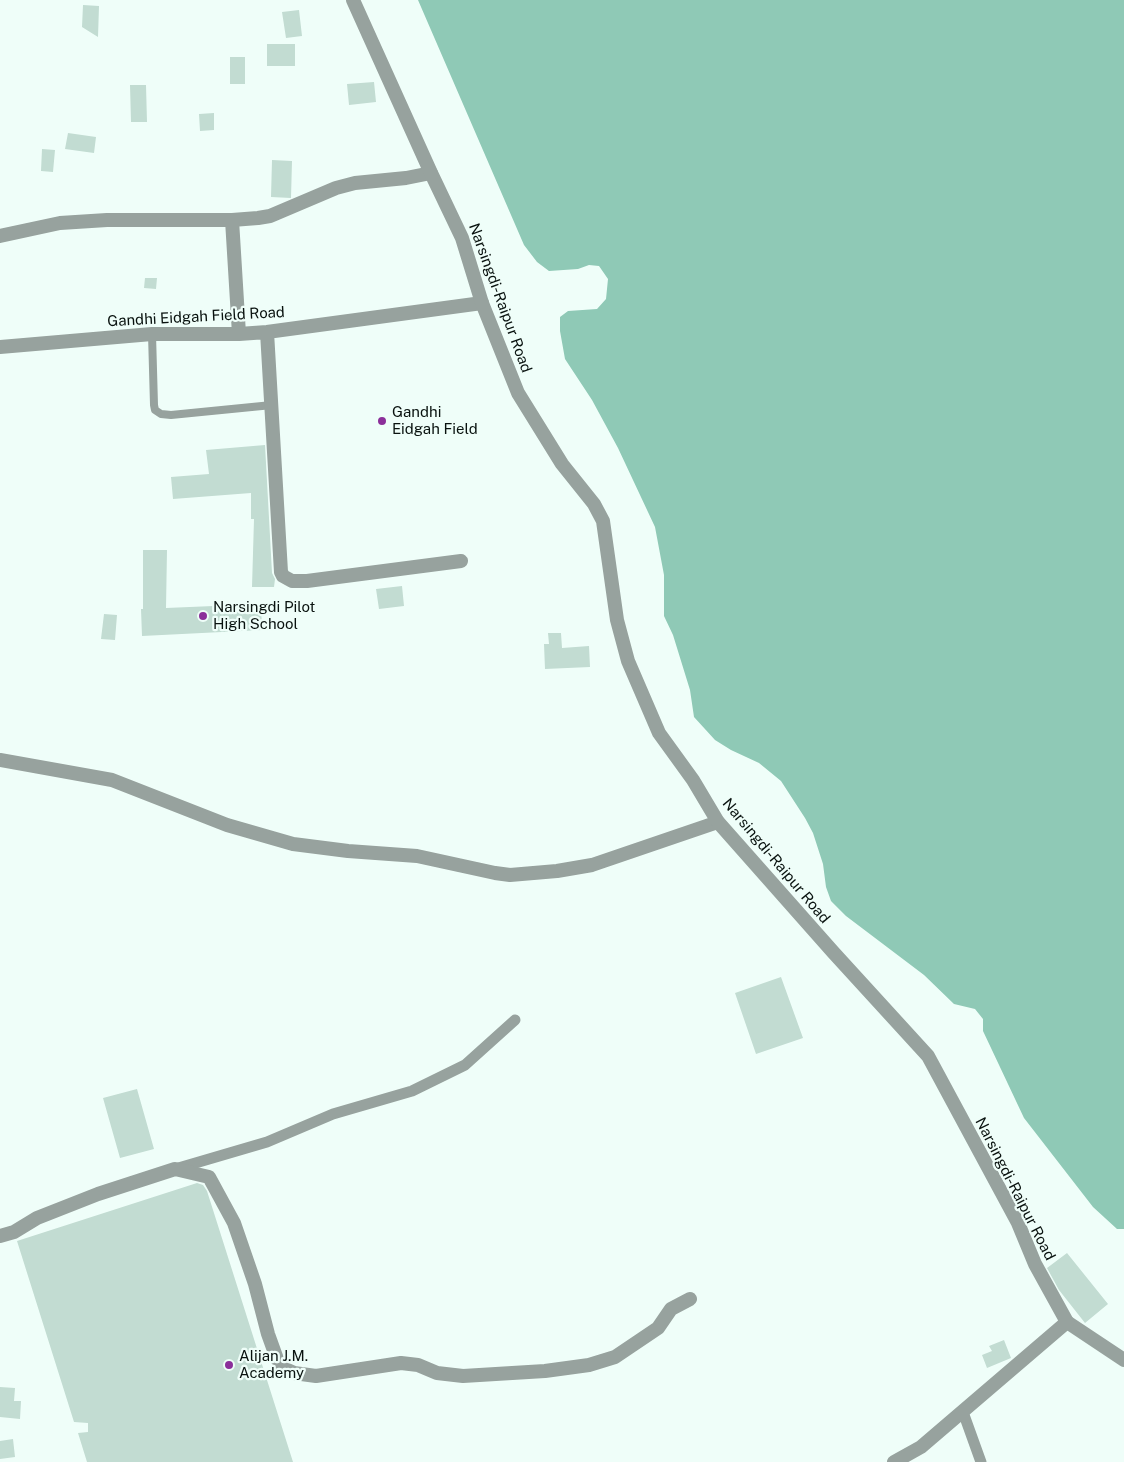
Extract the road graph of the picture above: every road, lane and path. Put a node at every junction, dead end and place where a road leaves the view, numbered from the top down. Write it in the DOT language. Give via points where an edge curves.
graph roads {
  1 [pos="353,0"];
  2 [pos="430,173"];
  3 [pos="232,220"];
  4 [pos="0,236"];
  5 [pos="482,303"];
  6 [pos="267,332"];
  7 [pos="152,334"];
  8 [pos="239,334"];
  9 [pos="0,347"];
  10 [pos="272,405"];
  11 [pos="461,561"];
  12 [pos="0,760"];
  13 [pos="718,822"];
  14 [pos="515,1020"];
  15 [pos="175,1168"];
  16 [pos="0,1236"];
  17 [pos="690,1299"];
  18 [pos="1067,1322"];
  19 [pos="1124,1360"];
  20 [pos="963,1412"];
  21 [pos="894,1462"];
  22 [pos="980,1462"];
  1 -- 2 [label="street, Narsingdi-Raipur Road"];
  2 -- 3 [label="street" via="355,183 270,216"];
  2 -- 5 [label="street, Narsingdi-Raipur Road" via="462,238"];
  3 -- 4 [label="street" via="60,223"];
  3 -- 8 [label="street"];
  5 -- 6 [label="street, Gandhi Eidgah Field Road"];
  5 -- 13 [label="street, Narsingdi-Raipur Road" via="518,393 562,464 594,504 603,521 617,620 628,661 659,734 693,780"];
  6 -- 8 [label="street, Gandhi Eidgah Field Road"];
  6 -- 10 [label="street"];
  7 -- 8 [label="street, Gandhi Eidgah Field Road"];
  7 -- 9 [label="street, Gandhi Eidgah Field Road"];
  7 -- 10 [label="lane" via="154,405 161,414"];
  10 -- 11 [label="street" via="283,576 292,581 307,581"];
  12 -- 13 [label="street" via="112,780 227,825 293,844 417,856 510,875 592,865"];
  13 -- 18 [label="street, Narsingdi-Raipur Road" via="928,1056"];
  14 -- 15 [label="street" via="466,1065 412,1091 333,1114 267,1142"];
  15 -- 16 [label="street" via="98,1194"];
  15 -- 17 [label="street" via="209,1177 218,1192 234,1223 277,1359 294,1373 316,1376 401,1362 437,1373 463,1376 589,1365 616,1357 658,1328 671,1309"];
  18 -- 19 [label="street, Narsingdi-Raipur Road"];
  18 -- 20 [label="street"];
  20 -- 21 [label="street" via="921,1447"];
  20 -- 22 [label="street"];
}
